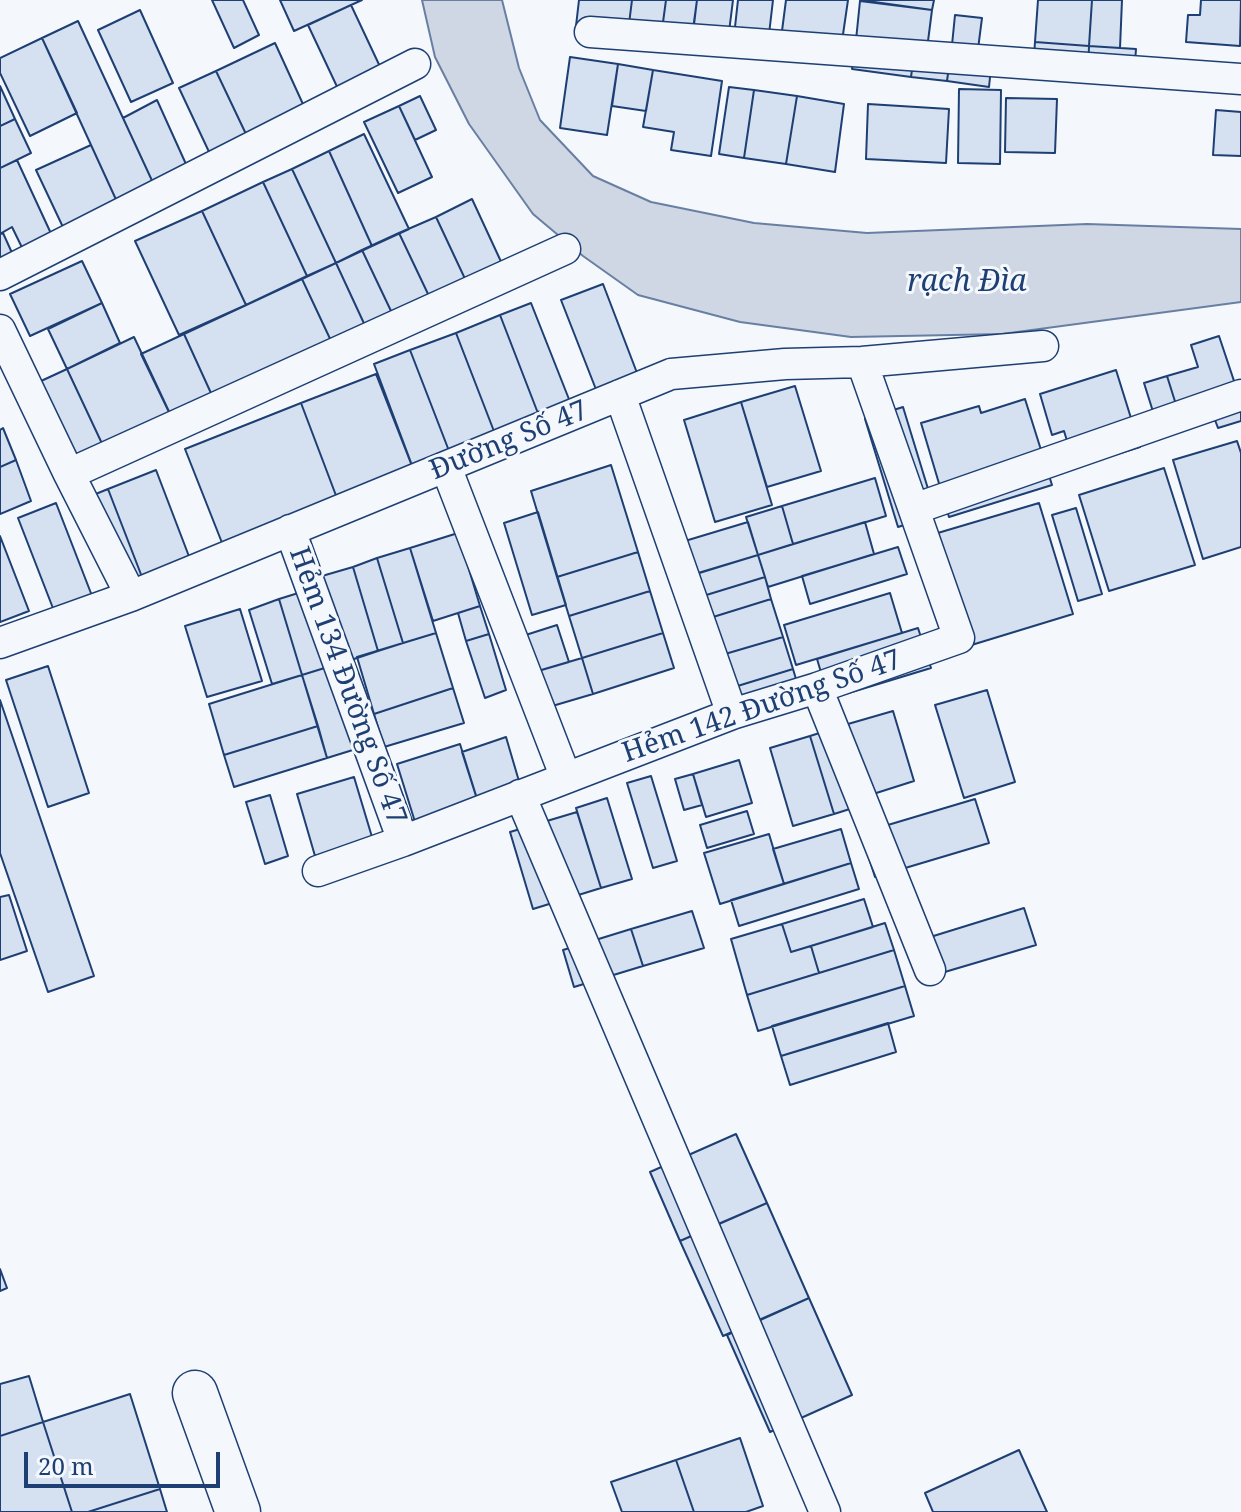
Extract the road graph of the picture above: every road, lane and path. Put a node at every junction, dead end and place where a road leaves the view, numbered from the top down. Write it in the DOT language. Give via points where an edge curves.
graph roads {
  1 [pos="590,32"];
  2 [pos="415,64"];
  3 [pos="1241,79"];
  4 [pos="565,249"];
  5 [pos="0,275"];
  6 [pos="0,330"];
  7 [pos="1043,346"];
  8 [pos="862,362"];
  9 [pos="620,395"];
  10 [pos="1241,395"];
  11 [pos="446,467"];
  12 [pos="69,474"];
  13 [pos="914,509"];
  14 [pos="290,530"];
  15 [pos="131,596"];
  16 [pos="0,643"];
  17 [pos="817,688"];
  18 [pos="732,714"];
  19 [pos="566,778"];
  20 [pos="520,795"];
  21 [pos="403,841"];
  22 [pos="318,871"];
  23 [pos="930,970"];
  24 [pos="195,1393"];
  25 [pos="238,1512"];
  26 [pos="825,1512"];
  1 -- 3 [label="lane"];
  2 -- 5 [label="lane"];
  4 -- 12 [label="lane"];
  6 -- 12 [label="lane"];
  7 -- 8 [label="lane, Đường Số 47"];
  8 -- 9 [label="lane, Đường Số 47" via="671,374"];
  8 -- 13 [label="lane"];
  9 -- 11 [label="lane, Đường Số 47"];
  9 -- 18 [label="lane"];
  10 -- 13 [label="lane"];
  11 -- 14 [label="lane, Đường Số 47"];
  11 -- 19 [label="lane"];
  12 -- 15 [label="lane"];
  13 -- 17 [label="lane, Hẻm 142 Đường Số 47" via="959,638"];
  14 -- 15 [label="lane, Đường Số 47"];
  14 -- 21 [label="lane, Hẻm 134 Đường Số 47"];
  15 -- 16 [label="lane, Đường Số 47"];
  17 -- 18 [label="lane, Hẻm 142 Đường Số 47"];
  17 -- 23 [label="lane"];
  18 -- 19 [label="lane, Hẻm 142 Đường Số 47"];
  19 -- 20 [label="lane, Hẻm 142 Đường Số 47"];
  20 -- 21 [label="lane, Hẻm 142 Đường Số 47"];
  20 -- 26 [label="lane"];
  21 -- 22 [label="lane, Hẻm 142 Đường Số 47"];
  24 -- 25 [label="street"];
}
